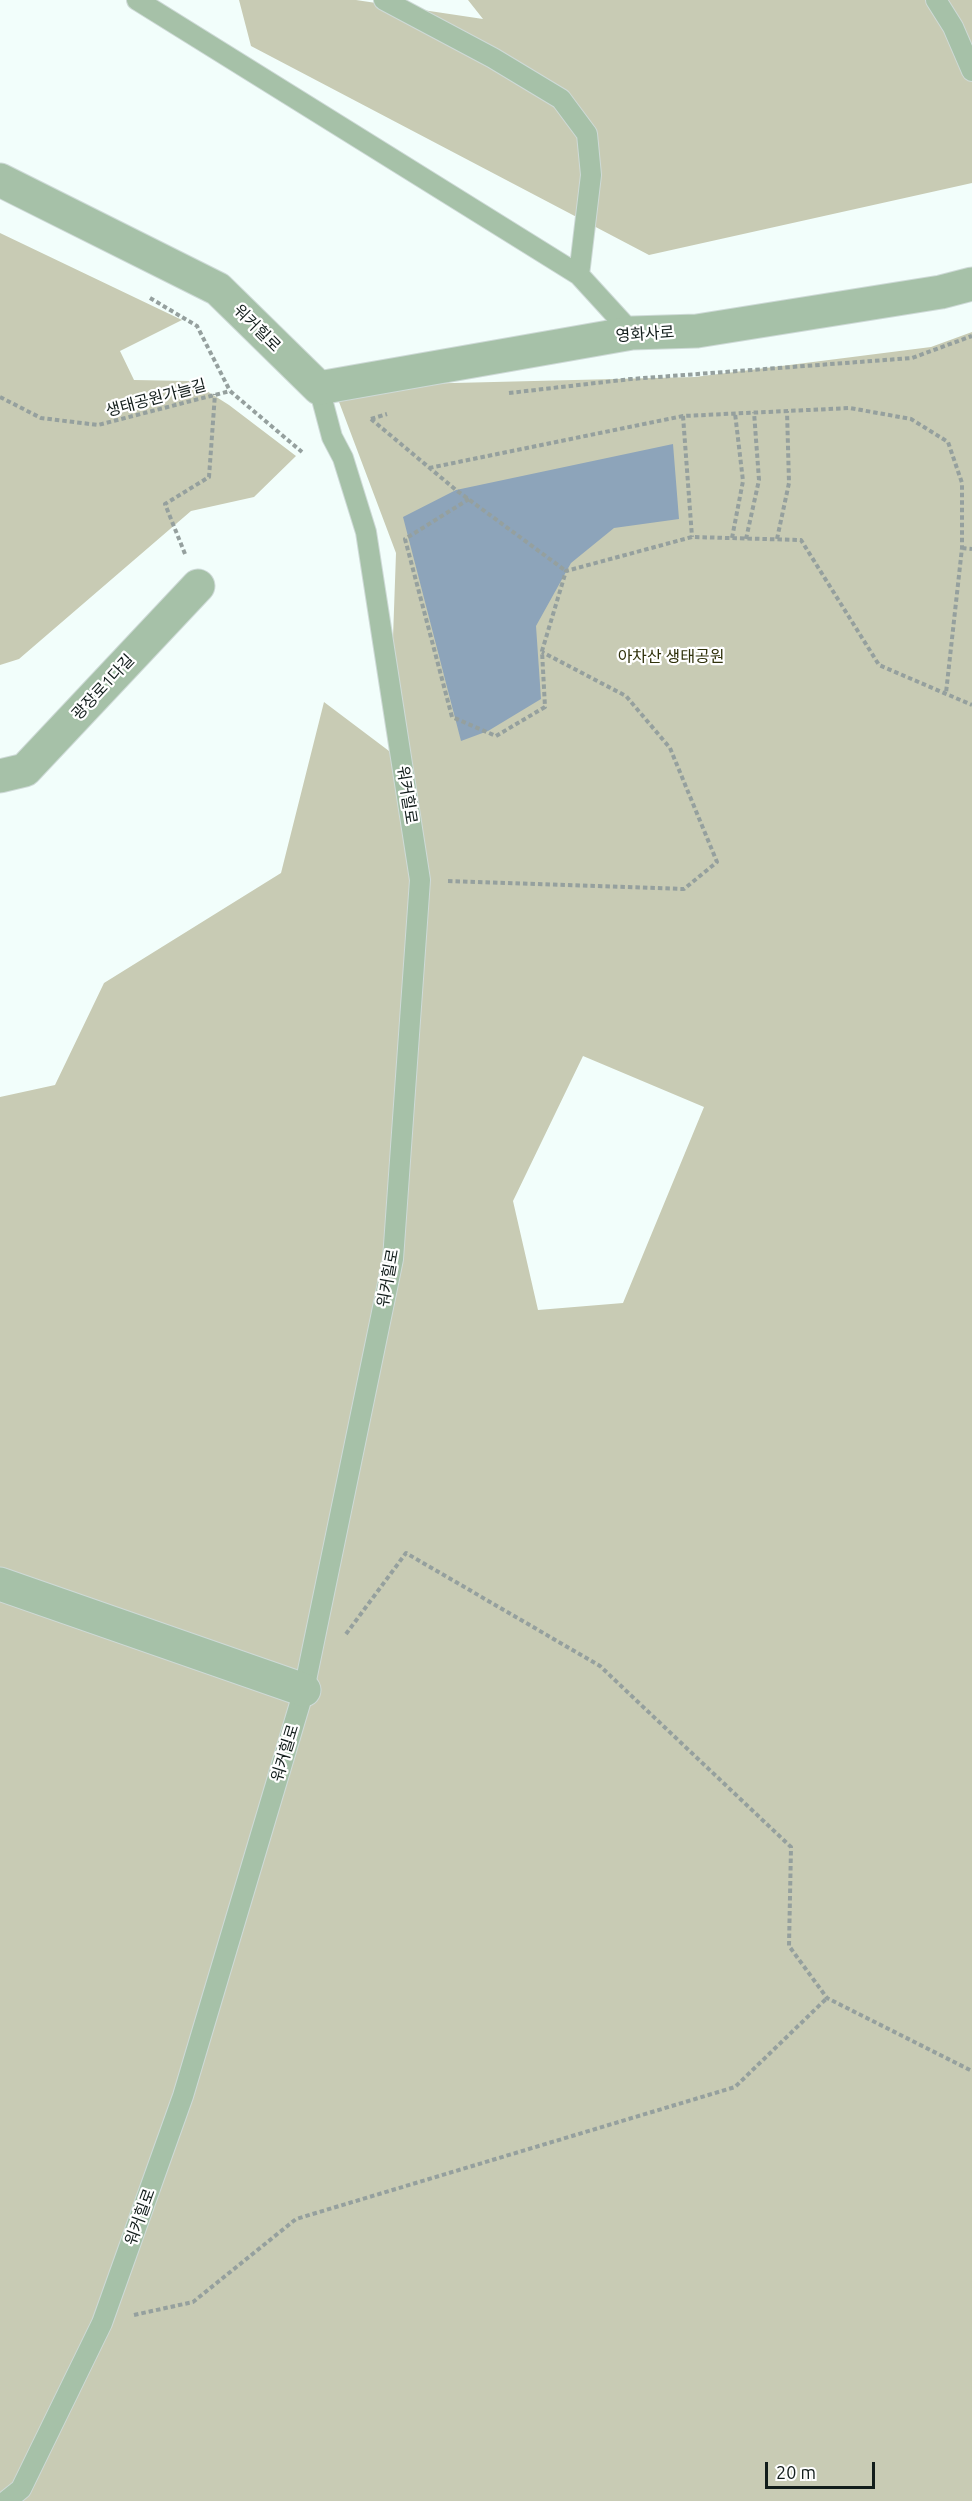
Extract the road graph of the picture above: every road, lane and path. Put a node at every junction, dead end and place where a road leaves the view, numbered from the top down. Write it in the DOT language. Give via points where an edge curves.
graph roads {
  1 [pos="136,0"];
  2 [pos="384,0"];
  3 [pos="936,0"];
  4 [pos="972,71"];
  5 [pos="0,180"];
  6 [pos="579,275"];
  7 [pos="972,284"];
  8 [pos="140,292"];
  9 [pos="632,333"];
  10 [pos="972,336"];
  11 [pos="319,388"];
  12 [pos="230,391"];
  13 [pos="216,394"];
  14 [pos="504,394"];
  15 [pos="0,397"];
  16 [pos="787,411"];
  17 [pos="754,412"];
  18 [pos="392,413"];
  19 [pos="735,413"];
  20 [pos="683,416"];
  21 [pos="302,452"];
  22 [pos="429,468"];
  23 [pos="469,499"];
  24 [pos="692,537"];
  25 [pos="732,538"];
  26 [pos="746,538"];
  27 [pos="777,539"];
  28 [pos="962,548"];
  29 [pos="972,549"];
  30 [pos="566,571"];
  31 [pos="198,586"];
  32 [pos="542,651"];
  33 [pos="946,693"];
  34 [pos="972,705"];
  35 [pos="0,776"];
  36 [pos="420,880"];
  37 [pos="0,1584"];
  38 [pos="345,1635"];
  39 [pos="304,1690"];
  40 [pos="827,1998"];
  41 [pos="972,2071"];
  42 [pos="102,2323"];
  43 [pos="6,2501"];
  1 -- 6 [label="lane"];
  2 -- 6 [label="lane" via="561,99 587,135 591,175"];
  3 -- 4 [label="lane"];
  5 -- 11 [label="street, 워커힐로" via="218,289"];
  6 -- 9 [label="lane"];
  7 -- 9 [label="street, 영화사로" via="697,331"];
  8 -- 12 [label="path" via="197,326"];
  9 -- 11 [label="street, 영화사로"];
  10 -- 14 [label="path" via="912,358 632,379"];
  11 -- 36 [label="lane, 워커힐로" via="366,532"];
  12 -- 13 [label="path, 생태공원가늘길"];
  12 -- 21 [label="path, 생태공원가늘길"];
  13 -- 15 [label="path, 생태공원가늘길" via="98,425 41,418"];
  13 -- 31 [label="path" via="209,477 165,504"];
  16 -- 17 [label="path"];
  16 -- 27 [label="path" via="789,483"];
  16 -- 28 [label="path" via="850,408 911,419 948,442 962,483"];
  17 -- 19 [label="path"];
  17 -- 26 [label="path" via="759,480"];
  18 -- 22 [label="path" via="371,419"];
  19 -- 20 [label="path"];
  19 -- 25 [label="path" via="743,480"];
  20 -- 22 [label="path"];
  20 -- 24 [label="path"];
  22 -- 23 [label="path"];
  23 -- 30 [label="path"];
  23 -- 32 [label="path" via="405,539 452,717 496,736 544,707"];
  24 -- 25 [label="path"];
  24 -- 30 [label="path"];
  25 -- 26 [label="path"];
  26 -- 27 [label="path"];
  27 -- 33 [label="path" via="801,540 879,665"];
  28 -- 29 [label="path"];
  28 -- 33 [label="path"];
  30 -- 32 [label="path"];
  31 -- 35 [label="street, 광장로1다길" via="25,770"];
  32 -- 36 [label="path" via="626,696 670,748 717,862 684,889"];
  33 -- 34 [label="path"];
  36 -- 39 [label="lane, 워커힐로" via="393,1258"];
  37 -- 39 [label="street"];
  38 -- 40 [label="path" via="406,1553 600,1666 791,1847 789,1946"];
  39 -- 42 [label="lane, 워커힐로" via="183,2096"];
  40 -- 41 [label="path"];
  40 -- 42 [label="path" via="735,2086 297,2219 193,2302"];
  42 -- 43 [label="lane, 워커힐로" via="21,2489"];
}
